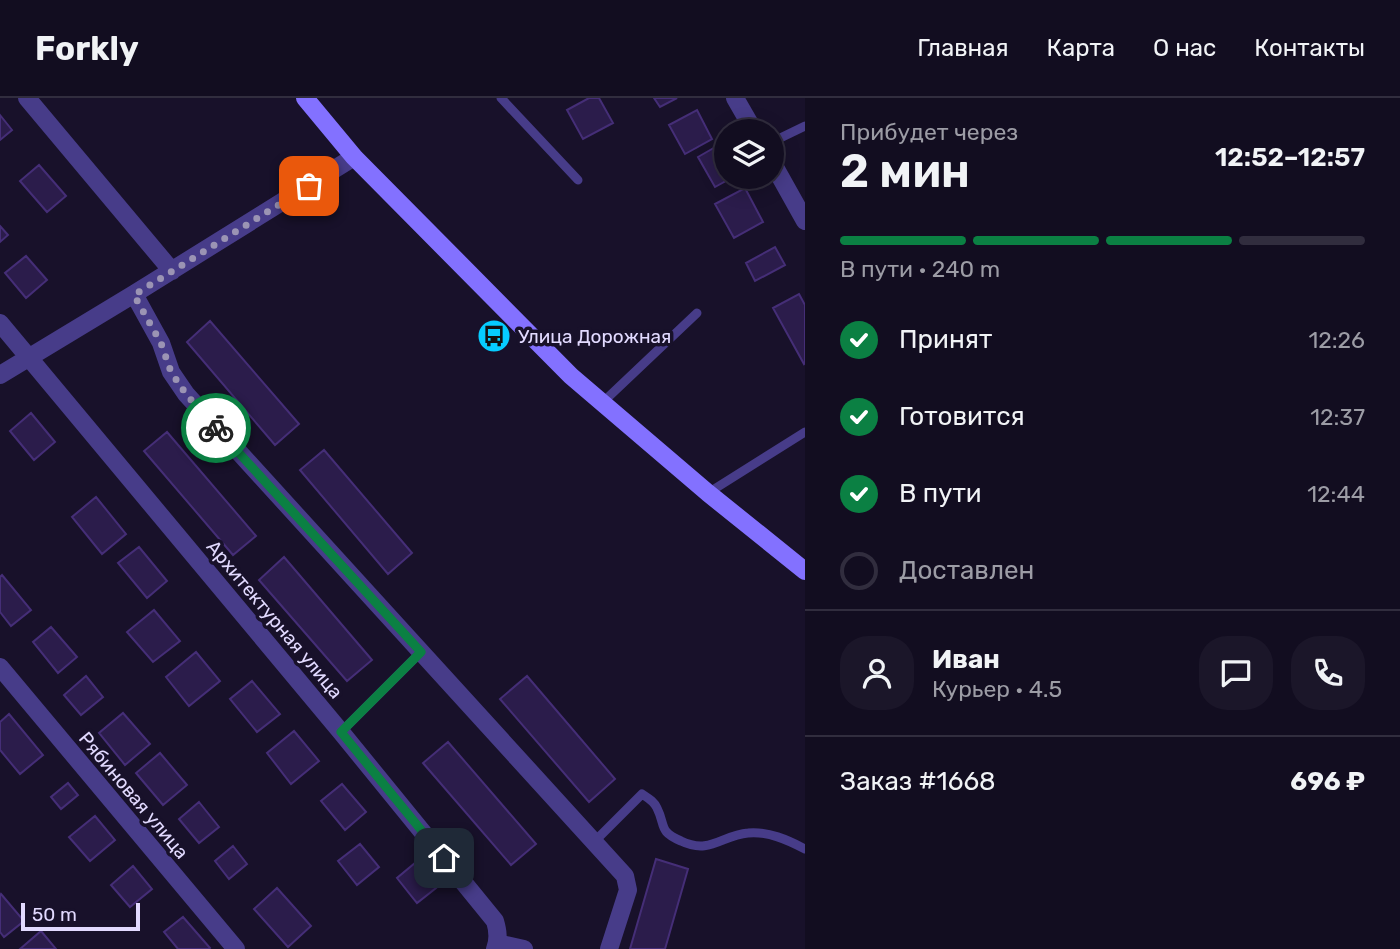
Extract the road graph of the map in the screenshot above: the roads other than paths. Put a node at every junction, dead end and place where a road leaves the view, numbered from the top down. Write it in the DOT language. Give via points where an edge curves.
graph roads {
  1 [pos="27,98"];
  2 [pos="305,98"];
  3 [pos="501,98"];
  4 [pos="735,98"];
  5 [pos="747,119"];
  6 [pos="805,127"];
  7 [pos="784,137"];
  8 [pos="354,157"];
  9 [pos="578,180"];
  10 [pos="784,183"];
  11 [pos="805,221"];
  12 [pos="172,271"];
  13 [pos="134,295"];
  14 [pos="697,313"];
  15 [pos="0,323"];
  16 [pos="29,356"];
  17 [pos="0,374"];
  18 [pos="602,403"];
  19 [pos="805,432"];
  20 [pos="708,493"];
  21 [pos="805,571"];
  22 [pos="421,652"];
  23 [pos="0,667"];
  24 [pos="341,732"];
  25 [pos="594,842"];
  26 [pos="805,849"];
  27 [pos="496,946"];
  28 [pos="236,949"];
  29 [pos="524,949"];
  30 [pos="609,949"];
  1 -- 12 [label="street"];
  2 -- 8 [label="main road"];
  3 -- 9 [label="lane"];
  4 -- 5 [label="street"];
  6 -- 7 [label="lane"];
  8 -- 12 [label="street"];
  8 -- 18 [label="main road"];
  10 -- 11 [label="street"];
  12 -- 13 [label="street"];
  13 -- 16 [label="street"];
  13 -- 22 [label="street" via="186,394"];
  14 -- 18 [label="lane"];
  15 -- 16 [label="street, Архитектурная улица"];
  16 -- 17 [label="street"];
  16 -- 24 [label="street, Архитектурная улица"];
  18 -- 20 [label="main road"];
  19 -- 20 [label="lane"];
  20 -- 21 [label="main road"];
  22 -- 24 [label="lane"];
  22 -- 25 [label="street"];
  23 -- 28 [label="street, Рябиновая улица"];
  24 -- 27 [label="street, Архитектурная улица" via="495,921"];
  25 -- 26 [label="lane" via="642,794 652,800 668,834 683,843 700,847 756,833 789,840"];
  25 -- 30 [label="street" via="625,876 628,890"];
  27 -- 29 [label="street"];
}
